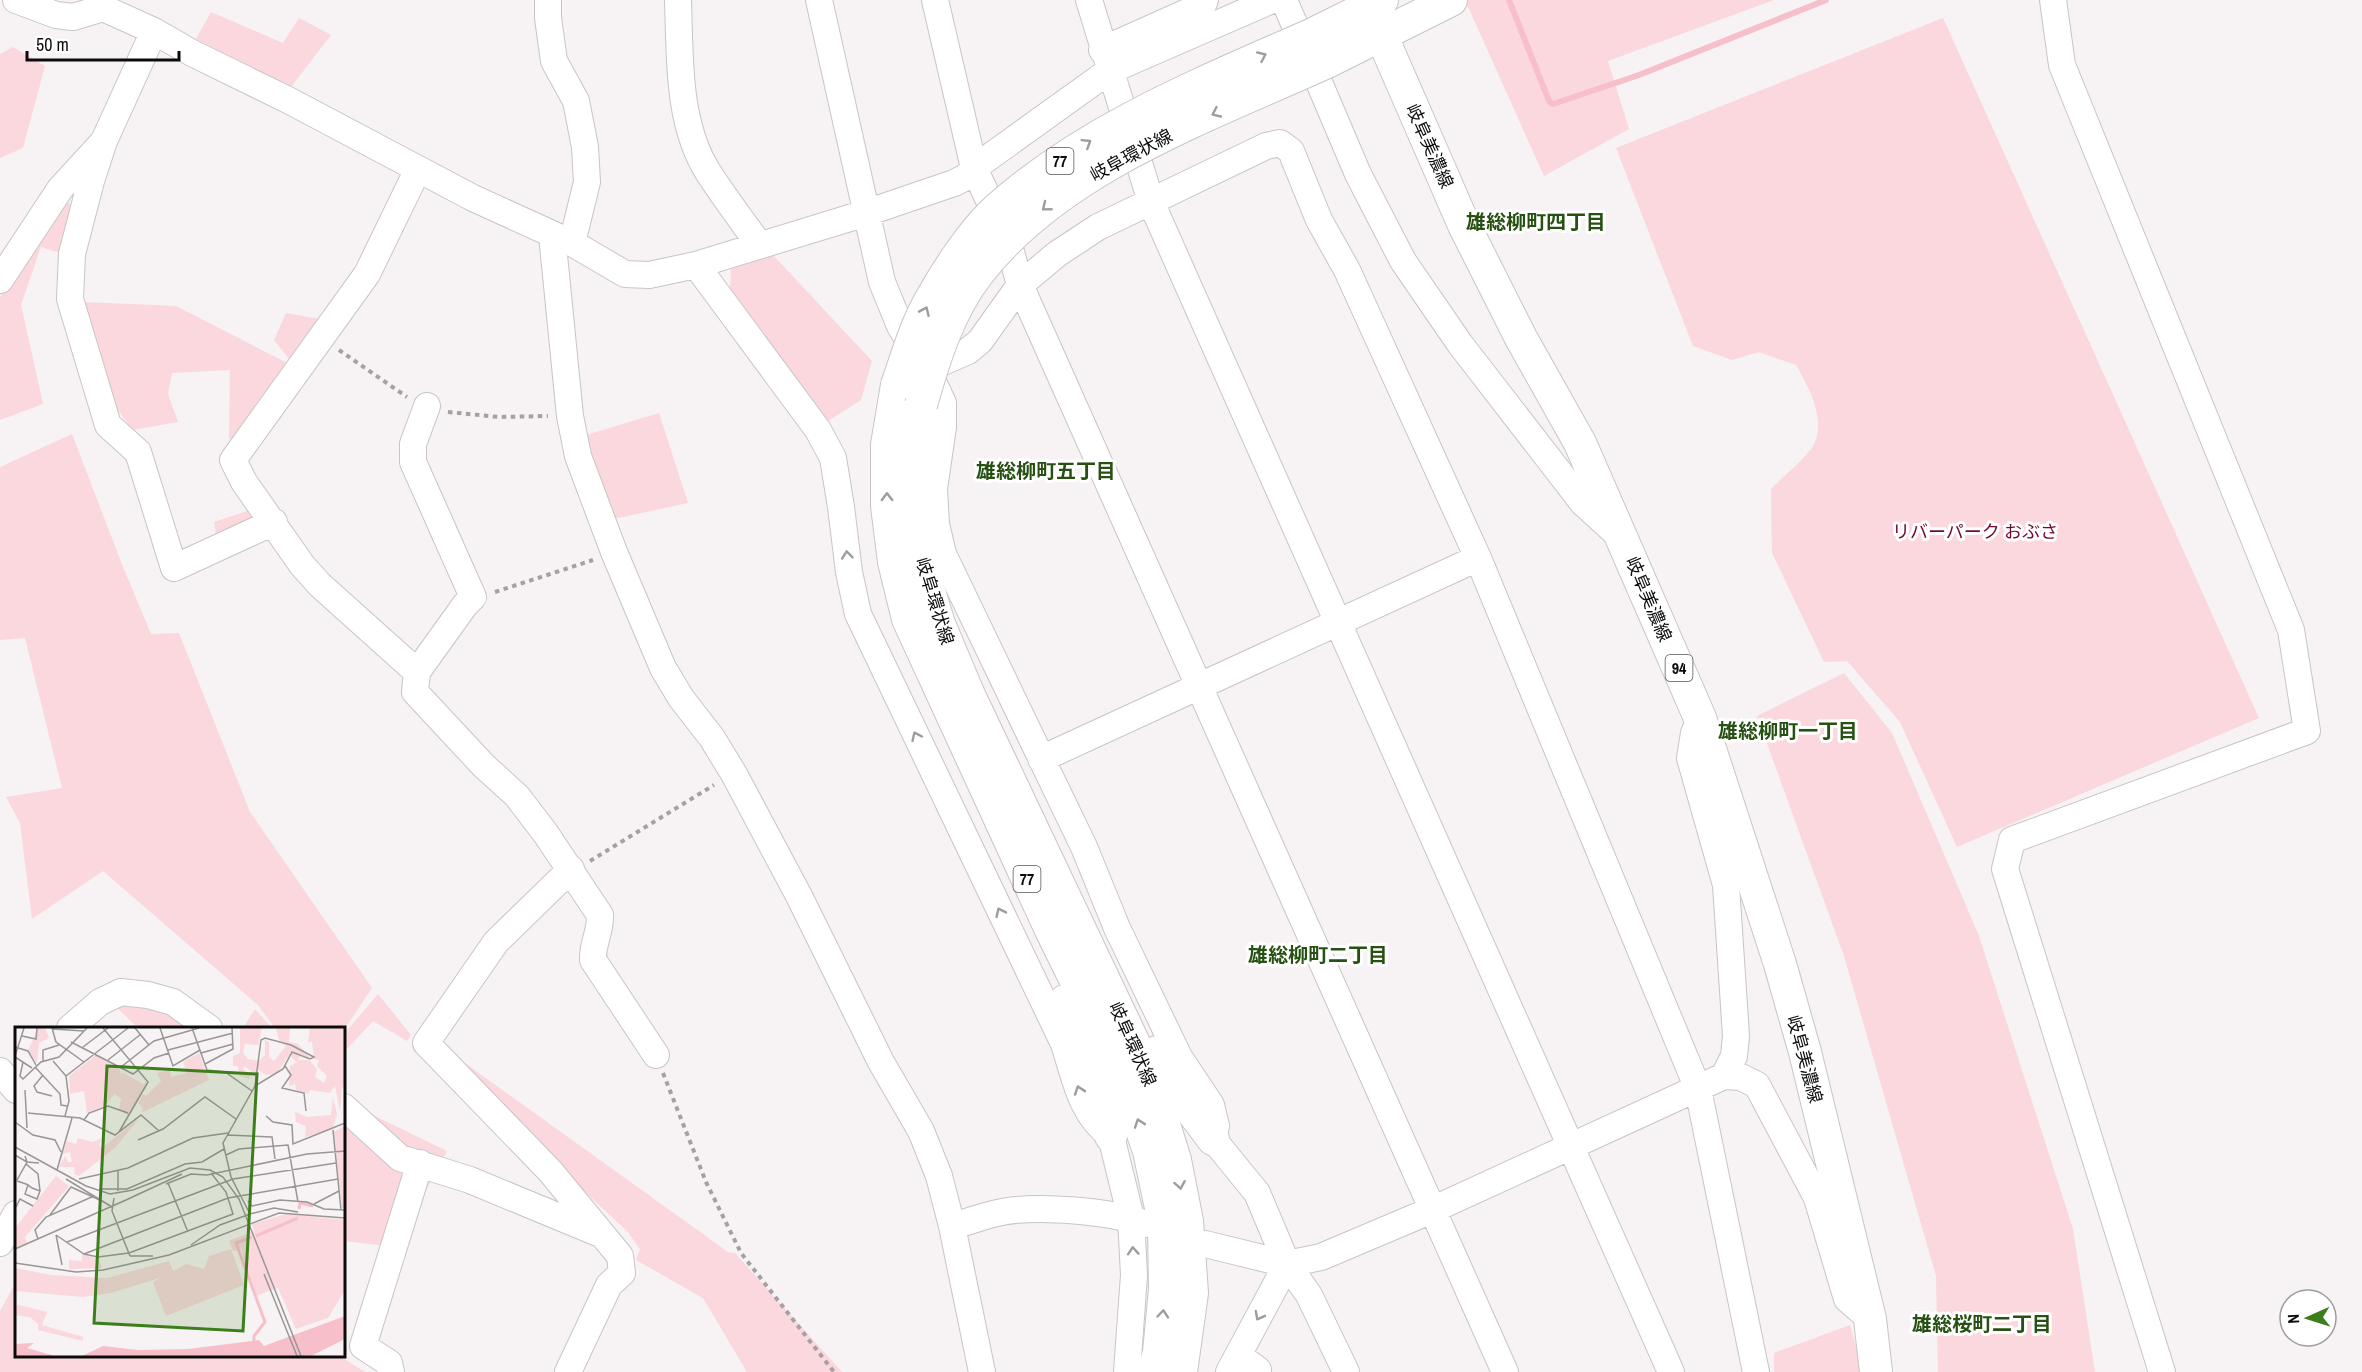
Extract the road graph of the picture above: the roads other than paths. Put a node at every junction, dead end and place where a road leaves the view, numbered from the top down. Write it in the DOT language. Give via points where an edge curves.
graph roads {
  1 [pos="16,0"];
  2 [pos="548,0"];
  3 [pos="678,0"];
  4 [pos="819,0"];
  5 [pos="935,0"];
  6 [pos="1089,0"];
  7 [pos="1205,0"];
  8 [pos="1272,0"];
  9 [pos="1284,0"];
  10 [pos="2053,0"];
  11 [pos="1372,2"];
  12 [pos="103,4"];
  13 [pos="1439,5"];
  14 [pos="154,31"];
  15 [pos="1382,35"];
  16 [pos="1106,61"];
  17 [pos="104,141"];
  18 [pos="974,168"];
  19 [pos="418,169"];
  20 [pos="1151,202"];
  21 [pos="866,213"];
  22 [pos="562,239"];
  23 [pos="759,244"];
  24 [pos="696,265"];
  25 [pos="0,280"];
  26 [pos="1020,285"];
  27 [pos="927,369"];
  28 [pos="909,395"];
  29 [pos="427,406"];
  30 [pos="274,522"];
  31 [pos="1624,541"];
  32 [pos="1478,558"];
  33 [pos="908,619"];
  34 [pos="1338,622"];
  35 [pos="939,624"];
  36 [pos="417,672"];
  37 [pos="1200,686"];
  38 [pos="1700,718"];
  39 [pos="1041,759"];
  40 [pos="570,869"];
  41 [pos="72,1027"];
  42 [pos="206,1027"];
  43 [pos="656,1055"];
  44 [pos="1724,1076"];
  45 [pos="1698,1089"];
  46 [pos="345,1108"];
  47 [pos="1112,1136"];
  48 [pos="1213,1139"];
  49 [pos="1570,1146"];
  50 [pos="420,1162"];
  51 [pos="1432,1209"];
  52 [pos="15,1216"];
  53 [pos="1139,1221"];
  54 [pos="952,1226"];
  55 [pos="601,1235"];
  56 [pos="0,1243"];
  57 [pos="1205,1244"];
  58 [pos="1287,1264"];
  59 [pos="1870,1319"];
  60 [pos="1234,1363"];
  61 [pos="391,1372"];
  62 [pos="568,1372"];
  63 [pos="982,1372"];
  64 [pos="1127,1372"];
  65 [pos="1154,1372"];
  66 [pos="1181,1372"];
  67 [pos="1258,1372"];
  68 [pos="1346,1372"];
  69 [pos="1505,1372"];
  70 [pos="1671,1372"];
  71 [pos="1756,1372"];
  72 [pos="1876,1372"];
  73 [pos="2162,1372"];
  1 -- 12 [label="street" via="73,17"];
  2 -- 22 [label="street" via="554,61 576,101 585,147 587,182"];
  3 -- 23 [label="street" via="680,68 689,127 707,171"];
  4 -- 21 [label="street"];
  5 -- 18 [label="street"];
  6 -- 16 [label="street"];
  7 -- 16 [label="street" via="1203,5"];
  8 -- 16 [label="street"];
  9 -- 31 [label="street" via="1358,174 1403,261 1460,344 1583,503"];
  10 -- 73 [label="street" via="2062,65 2291,630 2307,731 2012,840 2005,869"];
  11 -- 15 [label="main road, 岐阜美濃線 / 94"];
  28 -- 11 [label="main road, 岐阜環状線 / 77, one-way, bridge" via="912,343 929,303 956,258 995,211 1046,170 1153,105 1313,34"];
  12 -- 14 [label="street"];
  13 -- 15 [label="main road, 岐阜環状線 / 77"];
  14 -- 17 [label="street"];
  14 -- 19 [label="street"];
  15 -- 28 [label="main road, 岐阜環状線 / 77, one-way, bridge" via="1105,166 1066,191 1017,230 978,273 935,356"];
  15 -- 31 [label="main road, 岐阜美濃線 / 94" via="1464,225 1580,443"];
  16 -- 18 [label="street"];
  16 -- 20 [label="street"];
  17 -- 25 [label="street" via="60,189"];
  17 -- 30 [label="street" via="72,254 70,299 108,425 138,452 174,568"];
  18 -- 21 [label="street" via="954,183"];
  18 -- 26 [label="street" via="1008,240"];
  19 -- 22 [label="street"];
  19 -- 30 [label="street" via="367,274 233,460"];
  20 -- 26 [label="street" via="1098,227"];
  20 -- 32 [label="street" via="1266,147 1280,143 1291,151 1319,220 1347,270"];
  20 -- 34 [label="street"];
  21 -- 23 [label="street"];
  21 -- 27 [label="street" via="882,282 900,326"];
  22 -- 24 [label="street" via="625,274 649,275"];
  22 -- 54 [label="street" via="570,416 579,456 614,552 663,668 734,774 881,1062 921,1131 939,1176"];
  23 -- 24 [label="street"];
  47 -- 24 [label="street, one-way" via="1100,1128 1085,1107 1064,1044 858,614 833,458 818,430"];
  26 -- 27 [label="street" via="980,341 968,351"];
  26 -- 37 [label="street"];
  27 -- 39 [label="street" via="943,404 934,489 943,554"];
  33 -- 28 [label="main road, 岐阜環状線 / 77, one-way" via="894,562 887,506 887,445"];
  28 -- 35 [label="main road, 岐阜環状線 / 77" via="913,503 921,565"];
  29 -- 36 [label="street" via="413,444 413,462 473,597"];
  30 -- 36 [label="street" via="302,566 320,585"];
  31 -- 38 [label="main road, 岐阜美濃線 / 94"];
  32 -- 34 [label="street"];
  32 -- 45 [label="street"];
  33 -- 47 [label="main road, 77" via="915,680 1069,1009 1101,1094"];
  65 -- 33 [label="main road, 岐阜環状線 / 77, one-way" via="1165,1288 1164,1222 1149,1151 1123,1076"];
  34 -- 37 [label="street"];
  34 -- 49 [label="street"];
  35 -- 48 [label="main road, 77" via="1030,780 1166,1071"];
  35 -- 66 [label="main road, 岐阜環状線 / 77, one-way" via="1148,1072 1175,1160 1187,1221 1192,1293"];
  36 -- 40 [label="street" via="415,692 517,796"];
  37 -- 39 [label="street"];
  37 -- 51 [label="street"];
  38 -- 44 [label="street" via="1690,758 1726,885 1736,1036 1734,1056"];
  38 -- 59 [label="main road, 岐阜美濃線 / 94" via="1780,964"];
  39 -- 48 [label="street" via="1179,1057 1210,1105 1216,1126"];
  40 -- 43 [label="street" via="600,915 593,960"];
  40 -- 55 [label="street" via="496,942 426,1043 550,1172"];
  41 -- 42 [label="street" via="100,1002 121,992 173,1002"];
  44 -- 45 [label="street"];
  44 -- 59 [label="street" via="1741,1077 1757,1085 1817,1198 1847,1299"];
  45 -- 49 [label="street"];
  45 -- 71 [label="street"];
  46 -- 50 [label="street" via="400,1158"];
  47 -- 53 [label="street"];
  48 -- 58 [label="street" via="1257,1193"];
  49 -- 51 [label="street"];
  49 -- 70 [label="street"];
  50 -- 55 [label="street"];
  50 -- 61 [label="street" via="363,1346 389,1363"];
  51 -- 58 [label="street" via="1321,1257"];
  51 -- 69 [label="street"];
  52 -- 56 [label="street"];
  53 -- 54 [label="street" via="1037,1208 1002,1212"];
  64 -- 53 [label="street, one-way"];
  54 -- 63 [label="street"];
  55 -- 62 [label="street" via="620,1256 622,1273 609,1286"];
  57 -- 58 [label="street"];
  58 -- 60 [label="street, one-way"];
  58 -- 68 [label="street" via="1309,1295"];
  59 -- 72 [label="main road, 岐阜美濃線 / 94"];
  60 -- 67 [label="street"];
}
